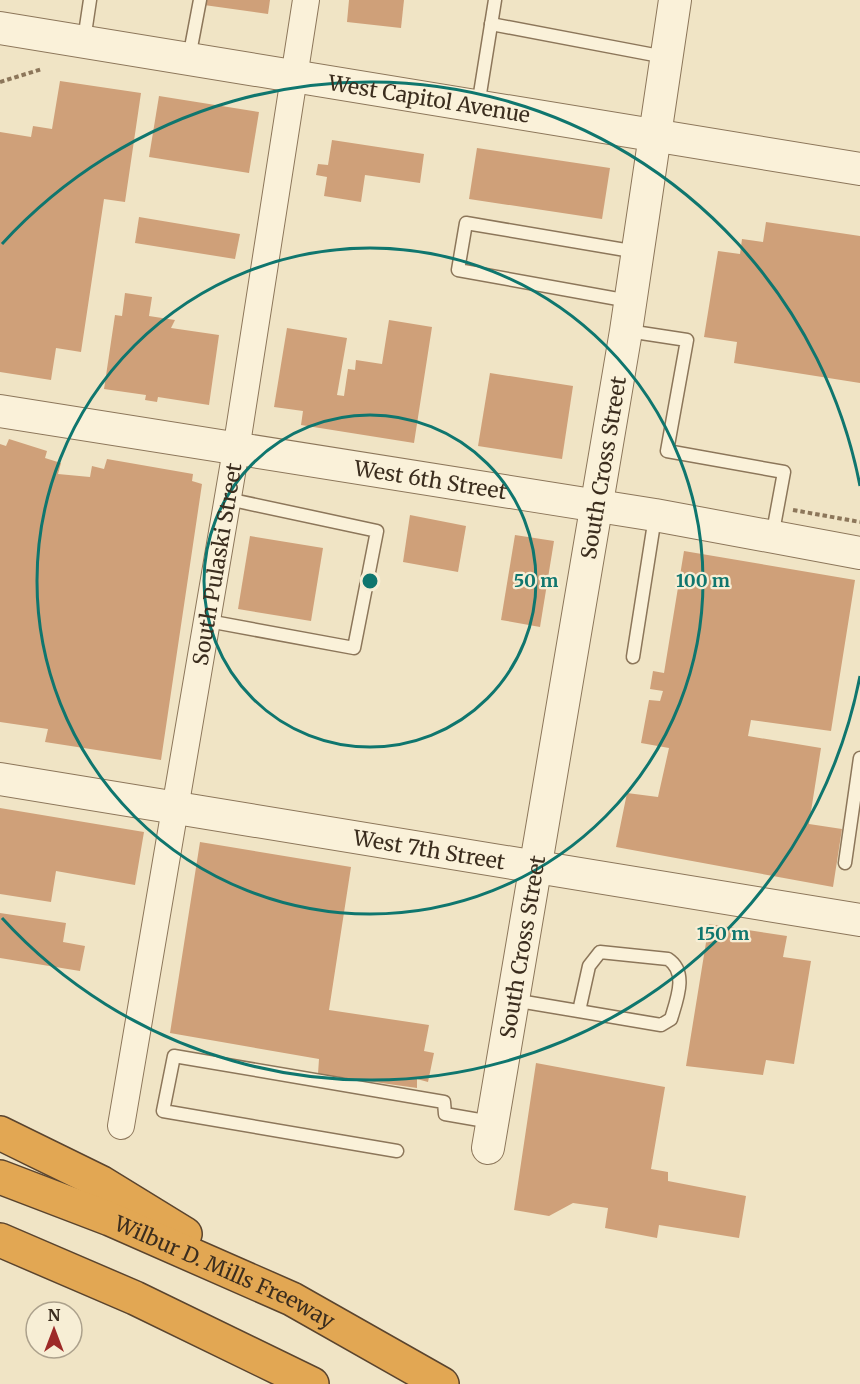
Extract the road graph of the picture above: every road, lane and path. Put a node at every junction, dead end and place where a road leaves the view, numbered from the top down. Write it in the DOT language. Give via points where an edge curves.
graph roads {
  1 [pos="90,0"];
  2 [pos="200,0"];
  3 [pos="306,0"];
  4 [pos="495,0"];
  5 [pos="675,0"];
  6 [pos="491,24"];
  7 [pos="0,28"];
  8 [pos="84,41"];
  9 [pos="665,57"];
  10 [pos="189,58"];
  11 [pos="42,69"];
  12 [pos="294,76"];
  13 [pos="0,82"];
  14 [pos="478,106"];
  15 [pos="654,134"];
  16 [pos="860,169"];
  17 [pos="637,252"];
  18 [pos="628,316"];
  19 [pos="0,411"];
  20 [pos="236,450"];
  21 [pos="228,499"];
  22 [pos="594,506"];
  23 [pos="777,507"];
  24 [pos="655,515"];
  25 [pos="860,522"];
  26 [pos="772,538"];
  27 [pos="860,553"];
  28 [pos="208,621"];
  29 [pos="633,657"];
  30 [pos="860,758"];
  31 [pos="0,779"];
  32 [pos="176,808"];
  33 [pos="845,863"];
  34 [pos="534,867"];
  35 [pos="860,920"];
  36 [pos="512,999"];
  37 [pos="579,1011"];
  38 [pos="121,1126"];
  39 [pos="0,1132"];
  40 [pos="490,1135"];
  41 [pos="397,1151"];
  42 [pos="0,1177"];
  43 [pos="0,1240"];
  44 [pos="0,1265"];
  45 [pos="135,1298"];
  46 [pos="292,1299"];
  47 [pos="312,1384"];
  48 [pos="442,1384"];
  1 -- 8 [label="lane"];
  2 -- 10 [label="lane"];
  3 -- 12 [label="street, South Pulaski Street"];
  4 -- 6 [label="lane"];
  5 -- 9 [label="street, South Cross Street"];
  6 -- 9 [label="lane"];
  6 -- 14 [label="lane"];
  7 -- 8 [label="street, West Capitol Avenue"];
  8 -- 10 [label="street, West Capitol Avenue"];
  9 -- 15 [label="street, South Cross Street"];
  10 -- 12 [label="street, West Capitol Avenue"];
  11 -- 13 [label="path"];
  12 -- 14 [label="street, West Capitol Avenue"];
  12 -- 20 [label="street, South Pulaski Street"];
  14 -- 15 [label="street, West Capitol Avenue"];
  15 -- 16 [label="street, West Capitol Avenue"];
  15 -- 17 [label="street, South Cross Street"];
  17 -- 18 [label="street, South Cross Street"];
  17 -- 18 [label="lane" via="466,223 458,270"];
  18 -- 22 [label="street, South Cross Street"];
  18 -- 23 [label="lane" via="687,339 667,451 784,472"];
  19 -- 20 [label="street, West 6th Street"];
  20 -- 21 [label="street, South Pulaski Street"];
  20 -- 22 [label="street, West 6th Street"];
  21 -- 28 [label="street, South Pulaski Street"];
  21 -- 28 [label="lane" via="377,531 354,648"];
  22 -- 24 [label="street, West 6th Street"];
  22 -- 34 [label="street, South Cross Street"];
  23 -- 25 [label="path"];
  23 -- 26 [label="lane"];
  24 -- 26 [label="street, West 6th Street"];
  24 -- 29 [label="lane"];
  26 -- 27 [label="street, West 6th Street"];
  28 -- 32 [label="street, South Pulaski Street"];
  30 -- 33 [label="lane"];
  31 -- 32 [label="street, West 7th Street"];
  32 -- 34 [label="street, West 7th Street"];
  32 -- 38 [label="street, South Pulaski Street"];
  34 -- 35 [label="street, West 7th Street"];
  34 -- 36 [label="street, South Cross Street"];
  36 -- 37 [label="lane"];
  36 -- 40 [label="street, South Cross Street"];
  37 -- 37 [label="lane" via="661,1025 671,1019 677,1001 677,965 668,958 600,952 589,966"];
  39 -- 46 [label="highway" via="102,1183"];
  40 -- 41 [label="lane" via="446,1114 444,1102 174,1056 163,1111"];
  42 -- 46 [label="highway, Wilbur D. Mills Freeway" via="110,1219"];
  43 -- 45 [label="highway"];
  44 -- 45 [label="highway"];
  45 -- 47 [label="highway"];
  46 -- 48 [label="highway, Wilbur D. Mills Freeway"];
}
